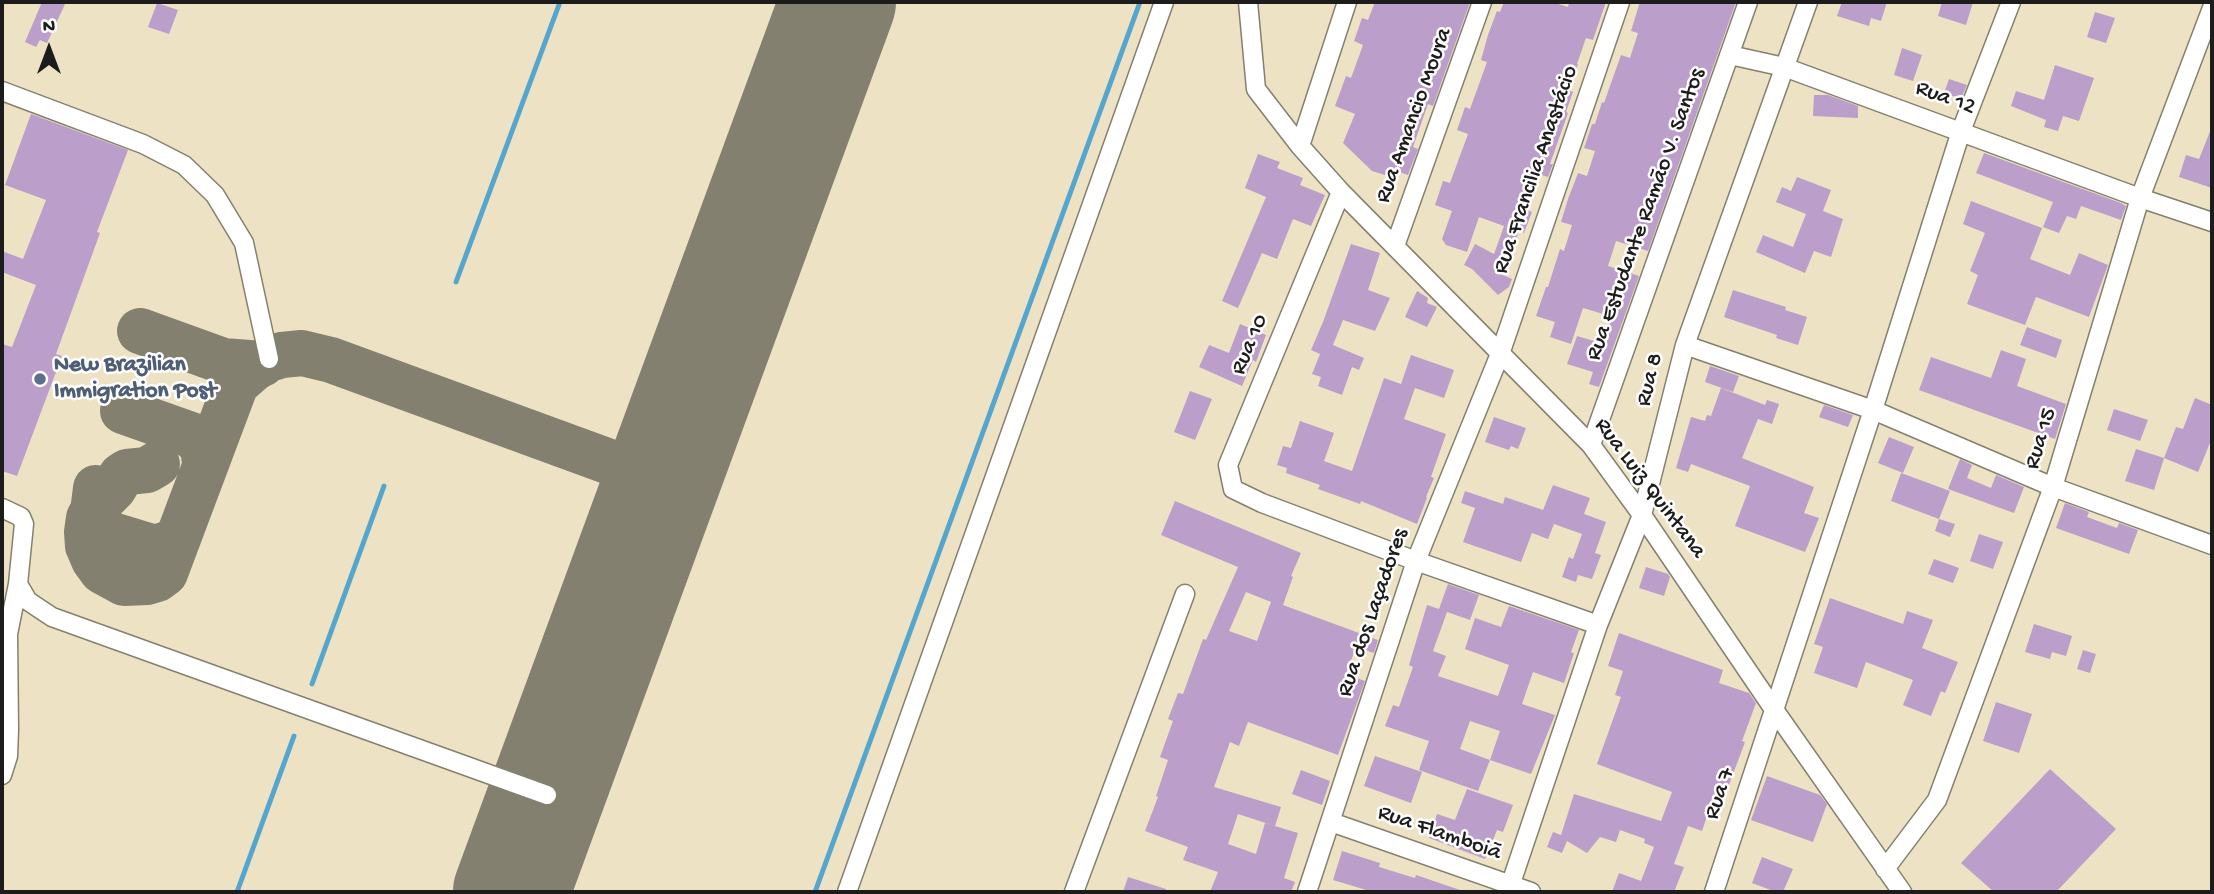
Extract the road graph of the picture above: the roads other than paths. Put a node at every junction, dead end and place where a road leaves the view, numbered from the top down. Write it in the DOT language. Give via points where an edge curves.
graph roads {
  1 [pos="1164,2"];
  2 [pos="1248,2"];
  3 [pos="1347,2"];
  4 [pos="1482,2"];
  5 [pos="1620,2"];
  6 [pos="1748,2"];
  7 [pos="1808,2"];
  8 [pos="2011,2"];
  9 [pos="2212,8"];
  10 [pos="1730,55"];
  11 [pos="1784,67"];
  12 [pos="4,97"];
  13 [pos="1961,131"];
  14 [pos="1300,146"];
  15 [pos="1341,192"];
  16 [pos="2140,198"];
  17 [pos="2212,222"];
  18 [pos="1395,246"];
  19 [pos="1685,345"];
  20 [pos="1500,354"];
  21 [pos="269,359"];
  22 [pos="1873,410"];
  23 [pos="1591,445"];
  24 [pos="2053,486"];
  25 [pos="2,508"];
  26 [pos="1642,514"];
  27 [pos="2212,545"];
  28 [pos="1416,561"];
  29 [pos="18,584"];
  30 [pos="1185,594"];
  31 [pos="1598,625"];
  32 [pos="1775,711"];
  33 [pos="2,775"];
  34 [pos="547,795"];
  35 [pos="1331,822"];
  36 [pos="1885,869"];
  37 [pos="1510,889"];
  38 [pos="847,892"];
  39 [pos="1074,892"];
  40 [pos="1307,892"];
  41 [pos="1531,892"];
  42 [pos="1714,892"];
  43 [pos="1902,892"];
  1 -- 38 [label="street"];
  2 -- 14 [label="street, Rua Luiz Quintana" via="1256,89"];
  3 -- 14 [label="street"];
  4 -- 18 [label="street, Rua Amancio Moura"];
  5 -- 20 [label="street, Rua Francilia Anastácio"];
  6 -- 10 [label="street, Rua Estudante Ramão V. Santos"];
  7 -- 11 [label="street, Rua 8"];
  8 -- 13 [label="street"];
  9 -- 16 [label="street, Rua 15"];
  10 -- 11 [label="street, Rua 12"];
  10 -- 23 [label="street, Rua Estudante Ramão V. Santos"];
  11 -- 13 [label="street, Rua 12"];
  11 -- 19 [label="street, Rua 8"];
  12 -- 21 [label="street" via="143,145 184,165 215,195 244,243"];
  13 -- 16 [label="street, Rua 12"];
  13 -- 22 [label="street"];
  14 -- 15 [label="street, Rua Luiz Quintana"];
  15 -- 18 [label="street, Rua Luiz Quintana"];
  15 -- 28 [label="street, Rua 10" via="1228,465 1233,489"];
  16 -- 17 [label="street, Rua 12"];
  16 -- 24 [label="street, Rua 15"];
  18 -- 20 [label="street, Rua Luiz Quintana"];
  19 -- 22 [label="street"];
  19 -- 26 [label="street, Rua 8"];
  20 -- 23 [label="street, Rua Luiz Quintana"];
  20 -- 28 [label="street, Rua dos Laçadores"];
  22 -- 24 [label="street"];
  22 -- 32 [label="street"];
  23 -- 26 [label="street, Rua Luiz Quintana"];
  24 -- 27 [label="street"];
  24 -- 36 [label="street, Rua 15" via="1937,800"];
  25 -- 29 [label="street" via="21,517 24,524"];
  26 -- 31 [label="street, Rua 8"];
  26 -- 32 [label="street, Rua Luiz Quintana"];
  28 -- 31 [label="street"];
  28 -- 35 [label="street, Rua dos Laçadores"];
  29 -- 33 [label="street" via="8,634 8,756"];
  29 -- 34 [label="street" via="28,601 52,617"];
  30 -- 39 [label="street"];
  31 -- 37 [label="street, Rua 8"];
  32 -- 36 [label="street, Rua Luiz Quintana"];
  32 -- 42 [label="street, Rua 7"];
  35 -- 37 [label="street, Rua Flamboiã"];
  35 -- 40 [label="street, Rua dos Laçadores"];
  36 -- 43 [label="street, Rua Luiz Quintana"];
  37 -- 41 [label="street, Rua Flamboiã"];
}
